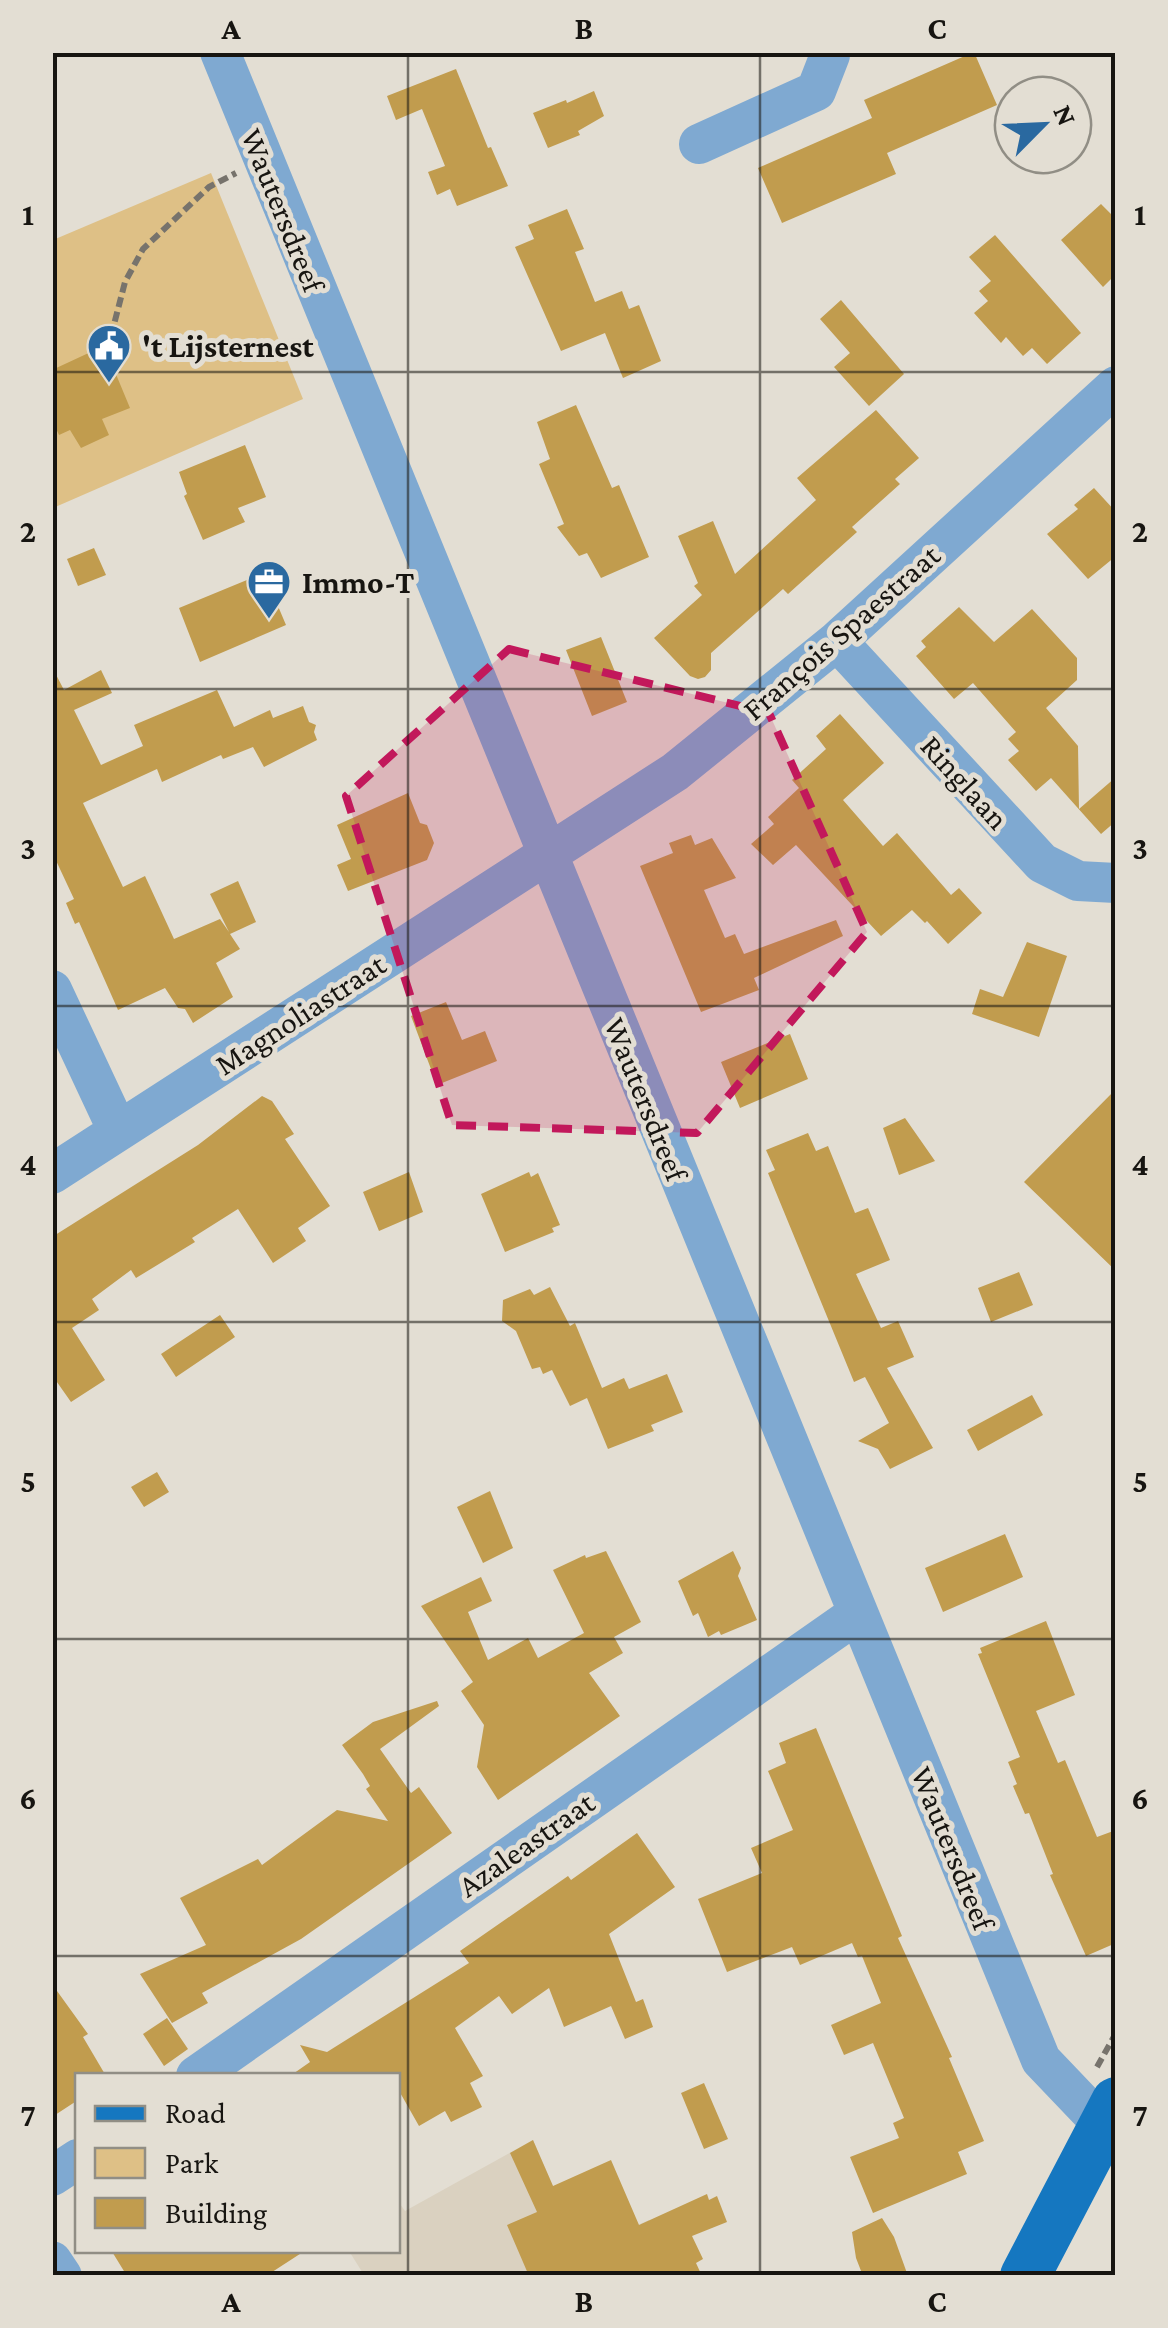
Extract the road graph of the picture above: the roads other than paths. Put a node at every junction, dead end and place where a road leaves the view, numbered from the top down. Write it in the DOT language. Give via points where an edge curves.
graph roads {
  1 [pos="220,52"];
  2 [pos="831,53"];
  3 [pos="699,144"];
  4 [pos="1116,386"];
  5 [pos="837,641"];
  6 [pos="547,854"];
  7 [pos="1116,883"];
  8 [pos="52,990"];
  9 [pos="118,1131"];
  10 [pos="52,1174"];
  11 [pos="857,1614"];
  12 [pos="200,2073"];
  13 [pos="1109,2114"];
  14 [pos="75,2160"];
  15 [pos="52,2176"];
  16 [pos="52,2261"];
  17 [pos="62,2276"];
  18 [pos="1025,2276"];
  1 -- 6 [label="street, Wautersdreef"];
  2 -- 3 [label="street" via="816,91"];
  4 -- 5 [label="street, François Spaestraat"];
  5 -- 6 [label="street, François Spaestraat" via="675,772"];
  5 -- 7 [label="street, Ringlaan" via="1042,863 1078,880"];
  6 -- 9 [label="street, Magnoliastraat"];
  6 -- 11 [label="street, Wautersdreef"];
  8 -- 9 [label="street"];
  9 -- 10 [label="street, Magnoliastraat"];
  11 -- 12 [label="street, Azaleastraat"];
  11 -- 13 [label="street, Wautersdreef" via="1041,2060"];
  13 -- 18 [label="main road"];
  14 -- 15 [label="street"];
  16 -- 17 [label="street"];
}
